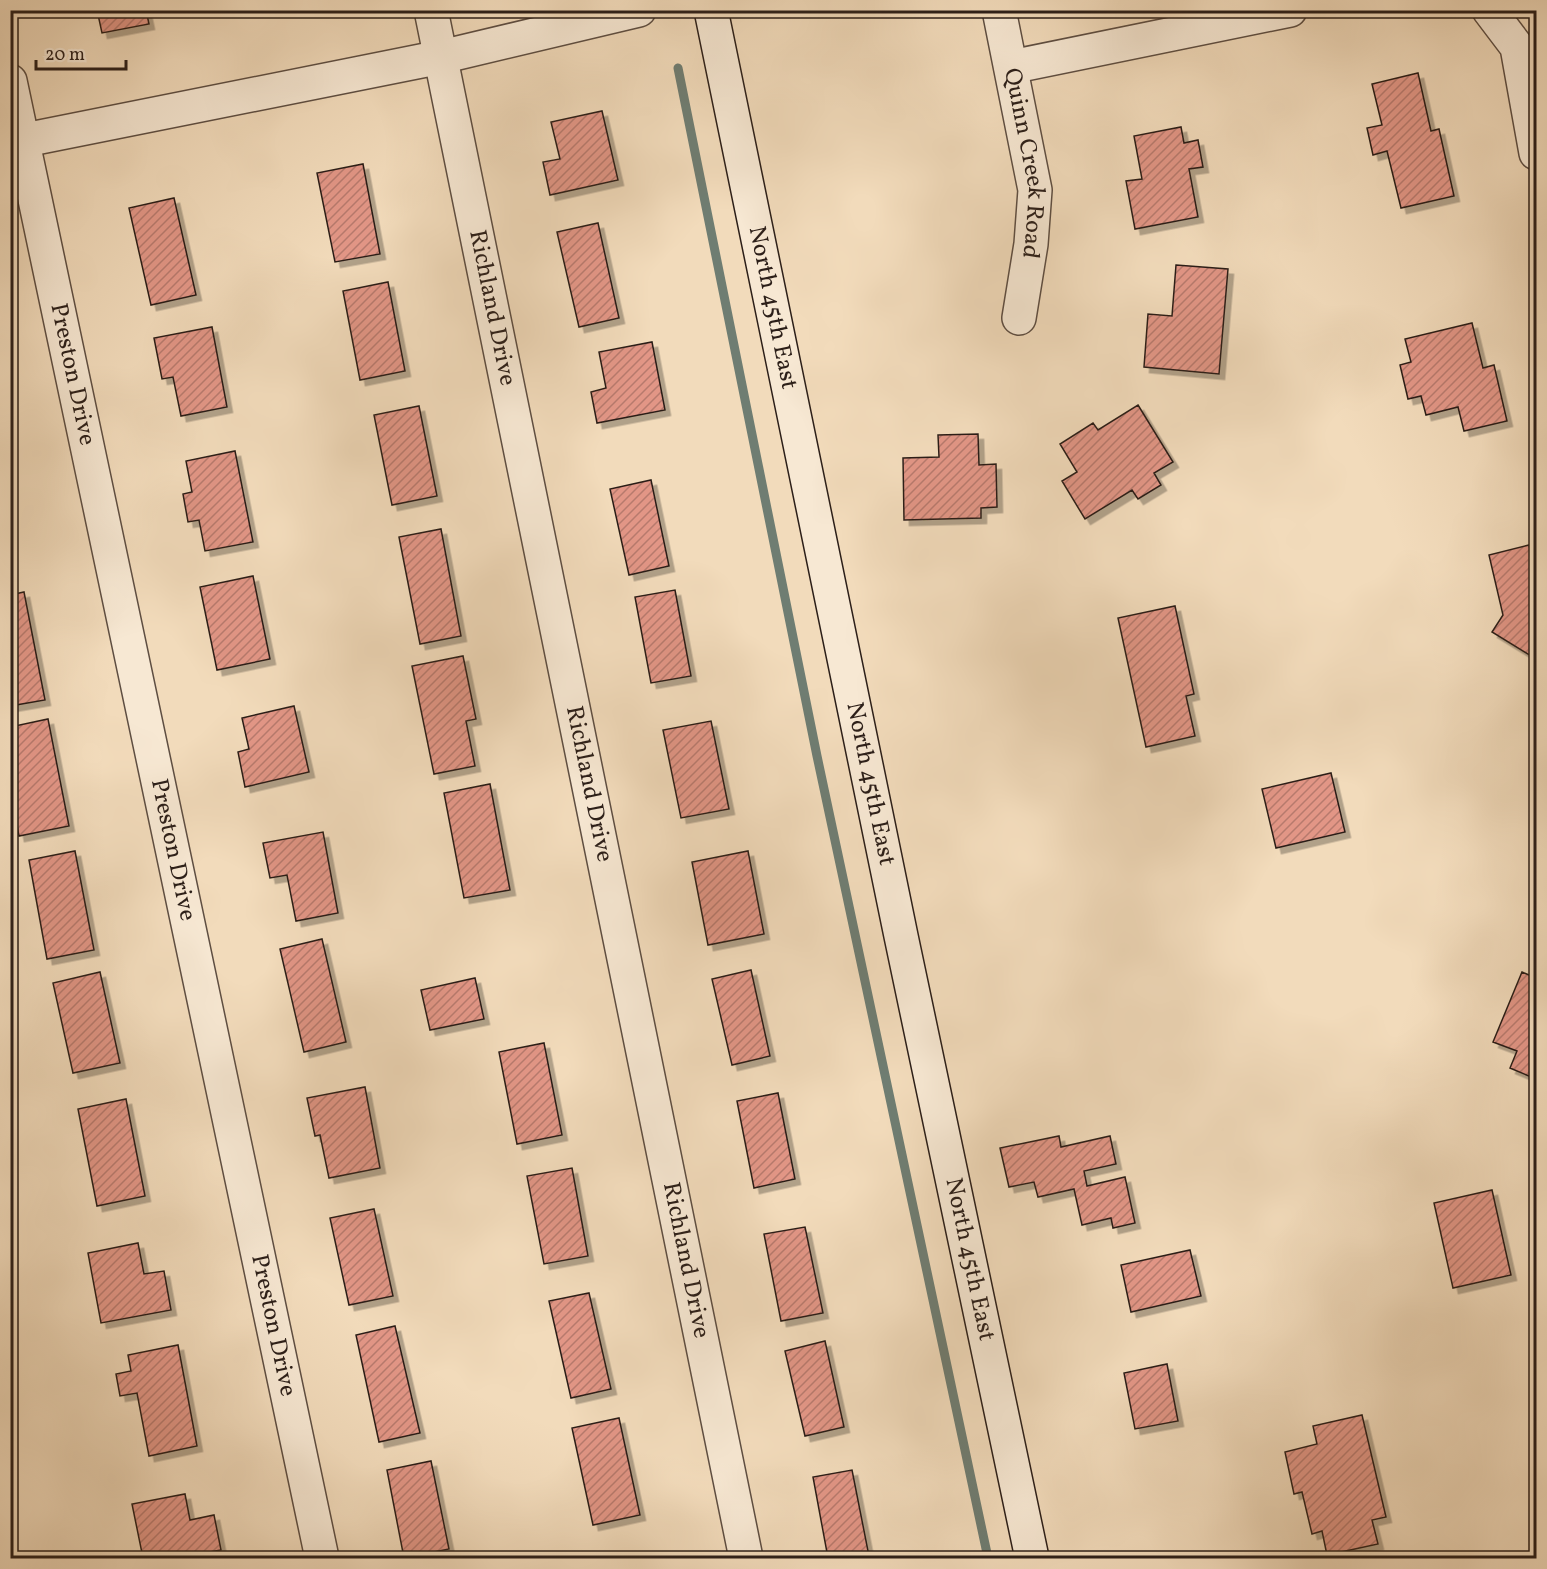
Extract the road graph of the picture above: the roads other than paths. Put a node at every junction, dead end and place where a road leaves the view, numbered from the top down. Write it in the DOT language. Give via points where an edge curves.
graph roads {
  1 [pos="431,10"];
  2 [pos="639,10"];
  3 [pos="711,10"];
  4 [pos="999,10"];
  5 [pos="1290,10"];
  6 [pos="1488,10"];
  7 [pos="441,57"];
  8 [pos="1011,67"];
  9 [pos="10,81"];
  10 [pos="16,142"];
  11 [pos="1536,153"];
  12 [pos="1019,318"];
  13 [pos="322,1558"];
  14 [pos="746,1558"];
  15 [pos="1032,1558"];
  1 -- 7 [label="street, Richland Drive"];
  2 -- 7 [label="street"];
  3 -- 15 [label="street, North 45th East"];
  4 -- 8 [label="street, Quinn Creek Road"];
  5 -- 8 [label="street"];
  6 -- 11 [label="street" via="1517,47"];
  7 -- 10 [label="street"];
  7 -- 14 [label="street, Richland Drive"];
  8 -- 12 [label="street, Quinn Creek Road" via="1035,190"];
  9 -- 10 [label="street, Preston Drive"];
  10 -- 13 [label="street, Preston Drive"];
}
